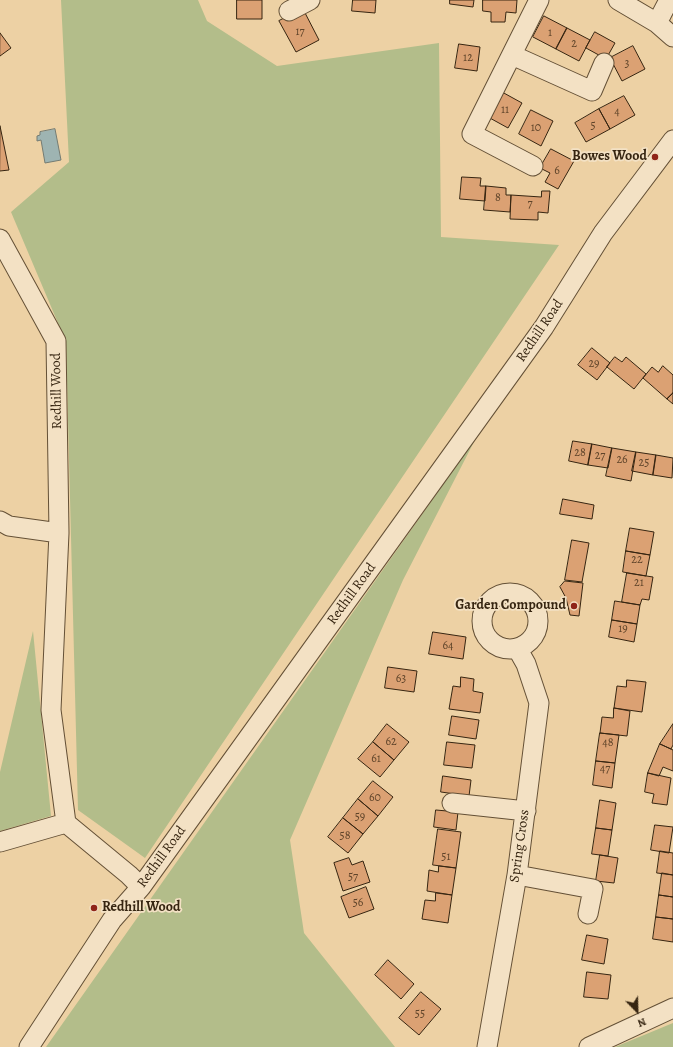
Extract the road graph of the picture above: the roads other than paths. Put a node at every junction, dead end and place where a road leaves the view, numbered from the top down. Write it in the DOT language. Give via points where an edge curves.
graph roads {
  1 [pos="310,0"];
  2 [pos="539,0"];
  3 [pos="618,0"];
  4 [pos="669,0"];
  5 [pos="289,11"];
  6 [pos="657,23"];
  7 [pos="673,37"];
  8 [pos="512,55"];
  9 [pos="604,63"];
  10 [pos="673,140"];
  11 [pos="533,166"];
  12 [pos="0,239"];
  13 [pos="0,521"];
  14 [pos="59,533"];
  15 [pos="517,648"];
  16 [pos="452,803"];
  17 [pos="526,811"];
  18 [pos="66,823"];
  19 [pos="0,842"];
  20 [pos="516,875"];
  21 [pos="141,887"];
  22 [pos="588,914"];
  23 [pos="673,1008"];
  24 [pos="29,1047"];
  25 [pos="487,1047"];
  26 [pos="589,1047"];
  1 -- 5 [label="street"];
  2 -- 8 [label="street"];
  3 -- 6 [label="street"];
  4 -- 6 [label="street"];
  6 -- 7 [label="street"];
  8 -- 9 [label="street" via="592,91"];
  8 -- 11 [label="street" via="472,134"];
  10 -- 21 [label="street, Redhill Road" via="603,233 544,327"];
  12 -- 14 [label="street, Redhill Wood" via="56,341"];
  13 -- 14 [label="street" via="9,526"];
  14 -- 18 [label="street, Redhill Wood" via="51,710"];
  15 -- 17 [label="street, Spring Cross" via="526,664 540,702"];
  16 -- 17 [label="street"];
  17 -- 20 [label="street, Spring Cross"];
  18 -- 19 [label="street"];
  18 -- 21 [label="street"];
  20 -- 22 [label="street" via="593,889"];
  20 -- 25 [label="street, Spring Cross"];
  21 -- 24 [label="street, Redhill Road" via="112,920"];
  23 -- 26 [label="street"];
}
